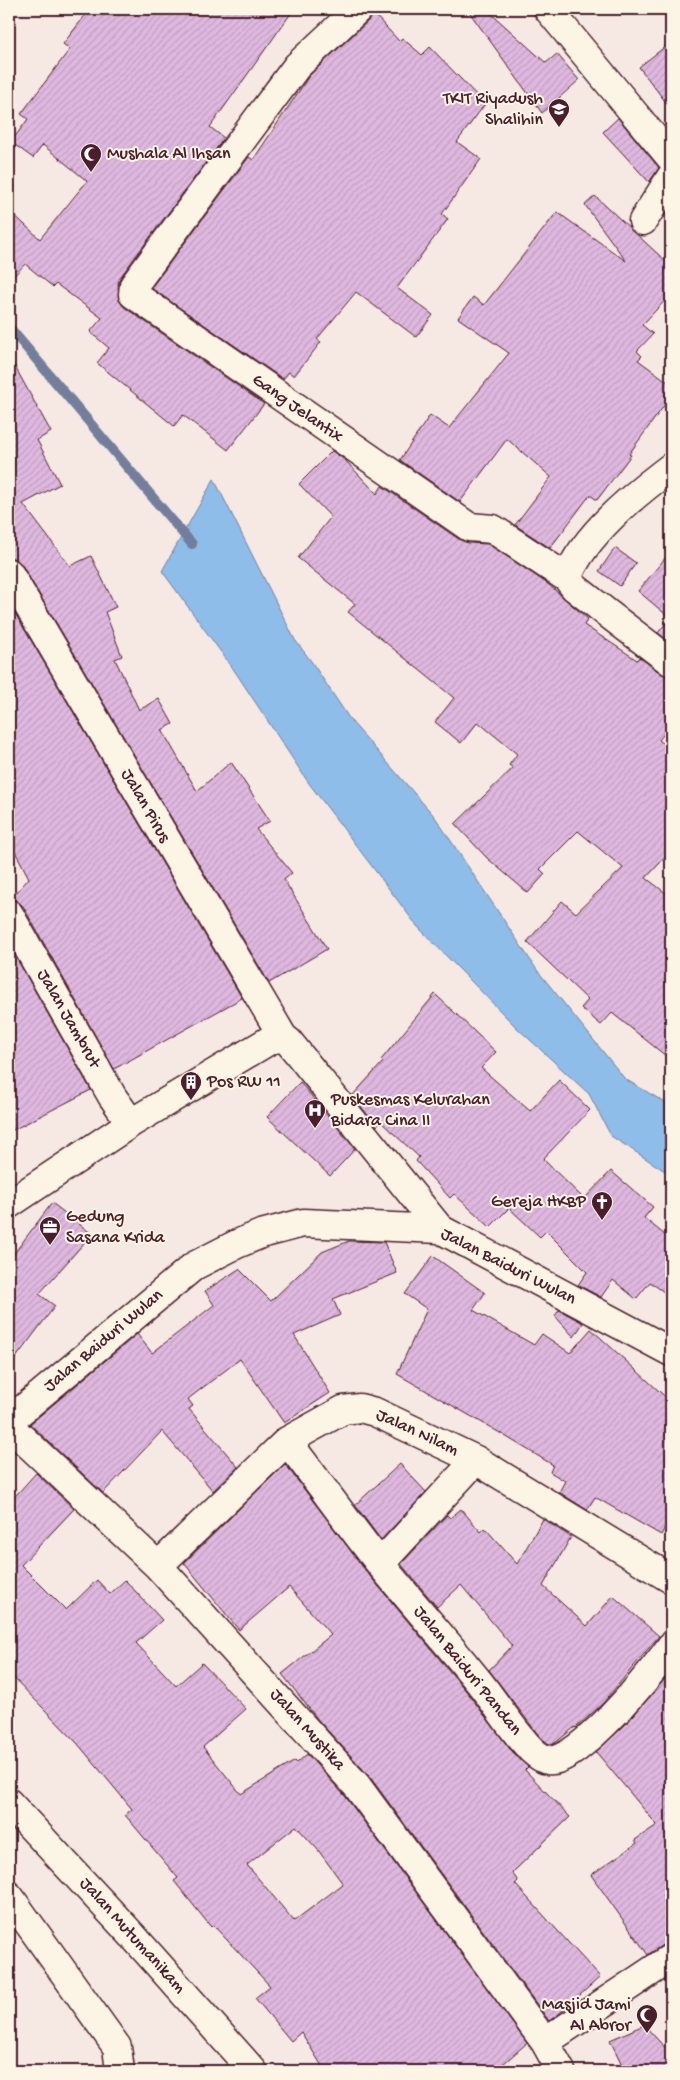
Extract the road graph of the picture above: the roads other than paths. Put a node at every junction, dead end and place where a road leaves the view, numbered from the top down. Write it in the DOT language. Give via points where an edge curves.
graph roads {
  1 [pos="358,9"];
  2 [pos="548,9"];
  3 [pos="671,158"];
  4 [pos="671,177"];
  5 [pos="644,221"];
  6 [pos="671,467"];
  7 [pos="9,573"];
  8 [pos="567,578"];
  9 [pos="671,662"];
  10 [pos="9,914"];
  11 [pos="283,1038"];
  12 [pos="131,1123"];
  13 [pos="9,1204"];
  14 [pos="440,1229"];
  15 [pos="671,1352"];
  16 [pos="9,1422"];
  17 [pos="9,1426"];
  18 [pos="287,1441"];
  19 [pos="476,1460"];
  20 [pos="380,1564"];
  21 [pos="158,1566"];
  22 [pos="671,1579"];
  23 [pos="671,1646"];
  24 [pos="9,1803"];
  25 [pos="9,1896"];
  26 [pos="671,1958"];
  27 [pos="545,2042"];
  28 [pos="120,2071"];
  29 [pos="253,2071"];
  30 [pos="561,2071"];
  1 -- 8 [label="street, Gang Jelantix" via="296,66 134,285 133,294 469,527 493,529"];
  2 -- 3 [label="street"];
  4 -- 5 [label="street"];
  6 -- 8 [label="street" via="643,488 599,531 572,566"];
  7 -- 11 [label="street, Jalan Pirus"];
  8 -- 9 [label="street"];
  10 -- 12 [label="street, Jalan Jambrut" via="112,1096"];
  11 -- 12 [label="street" via="270,1040"];
  11 -- 14 [label="street, Jalan Pirus"];
  12 -- 13 [label="street"];
  14 -- 15 [label="street, Jalan Baiduri Wulan"];
  14 -- 16 [label="street, Jalan Baiduri Wulan" via="303,1223 237,1244 194,1266"];
  17 -- 21 [label="street, Jalan Mustika"];
  18 -- 19 [label="street, Jalan Nilam" via="343,1410 360,1408 376,1412"];
  18 -- 20 [label="street, Jalan Baiduri Pandan"];
  18 -- 21 [label="street, Jalan Nilam"];
  19 -- 20 [label="street"];
  19 -- 22 [label="street, Jalan Nilam"];
  20 -- 23 [label="street, Jalan Baiduri Pandan" via="527,1746 548,1760 563,1758 575,1750 624,1705"];
  21 -- 27 [label="street, Jalan Mustika" via="357,1786"];
  24 -- 29 [label="street, Jalan Mutumanikam"];
  25 -- 28 [label="street" via="117,2047"];
  26 -- 27 [label="street"];
  27 -- 30 [label="street, Jalan Mustika"];
}
